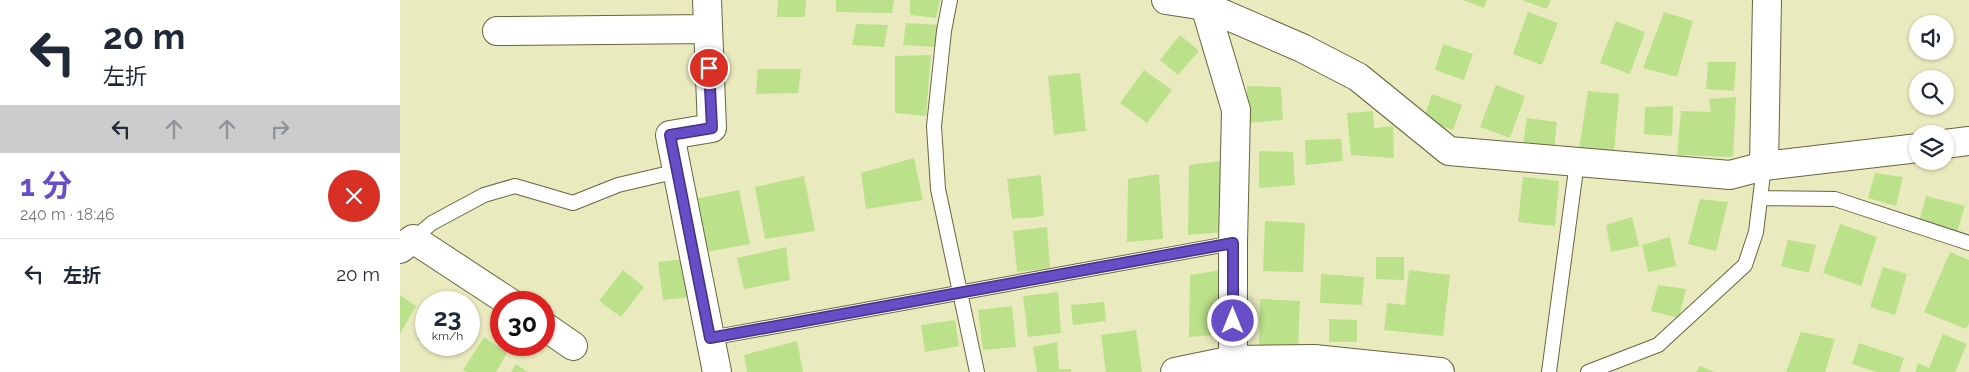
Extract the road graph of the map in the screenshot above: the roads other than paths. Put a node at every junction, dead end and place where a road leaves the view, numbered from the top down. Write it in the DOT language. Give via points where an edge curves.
graph roads {
  1 [pos="707,0"];
  2 [pos="950,0"];
  3 [pos="1166,0"];
  4 [pos="1767,0"];
  5 [pos="1207,3"];
  6 [pos="708,29"];
  7 [pos="497,31"];
  8 [pos="1969,142"];
  9 [pos="1954,143"];
  10 [pos="1909,149"];
  11 [pos="1577,162"];
  12 [pos="1764,166"];
  13 [pos="678,171"];
  14 [pos="1761,198"];
  15 [pos="1233,243"];
  16 [pos="1969,243"];
  17 [pos="406,244"];
  18 [pos="490,291"];
  19 [pos="959,292"];
  20 [pos="555,334"];
  21 [pos="710,338"];
  22 [pos="573,346"];
  23 [pos="1233,360"];
  24 [pos="717,372"];
  25 [pos="977,372"];
  26 [pos="1175,372"];
  27 [pos="1440,372"];
  28 [pos="1549,372"];
  29 [pos="1588,372"];
  1 -- 6 [label="street"];
  2 -- 19 [label="lane" via="934,126 938,189"];
  3 -- 5 [label="street"];
  4 -- 12 [label="street"];
  5 -- 11 [label="street" via="1358,77 1448,150"];
  5 -- 15 [label="street" via="1236,110"];
  6 -- 7 [label="street"];
  6 -- 13 [label="street" via="712,128 670,135"];
  8 -- 9 [label="street"];
  10 -- 12 [label="street"];
  11 -- 12 [label="street" via="1730,175"];
  11 -- 28 [label="lane"];
  12 -- 14 [label="lane"];
  13 -- 17 [label="lane" via="618,185 573,203 516,186 484,195 432,223"];
  13 -- 21 [label="street"];
  14 -- 16 [label="lane" via="1835,199"];
  14 -- 29 [label="lane" via="1756,232 1745,265 1658,345"];
  15 -- 19 [label="lane"];
  15 -- 23 [label="street"];
  17 -- 18 [label="street"];
  19 -- 21 [label="lane"];
  19 -- 25 [label="lane"];
  20 -- 22 [label="street"];
  21 -- 24 [label="street"];
  23 -- 26 [label="street"];
  23 -- 27 [label="street" via="1314,359"];
}
